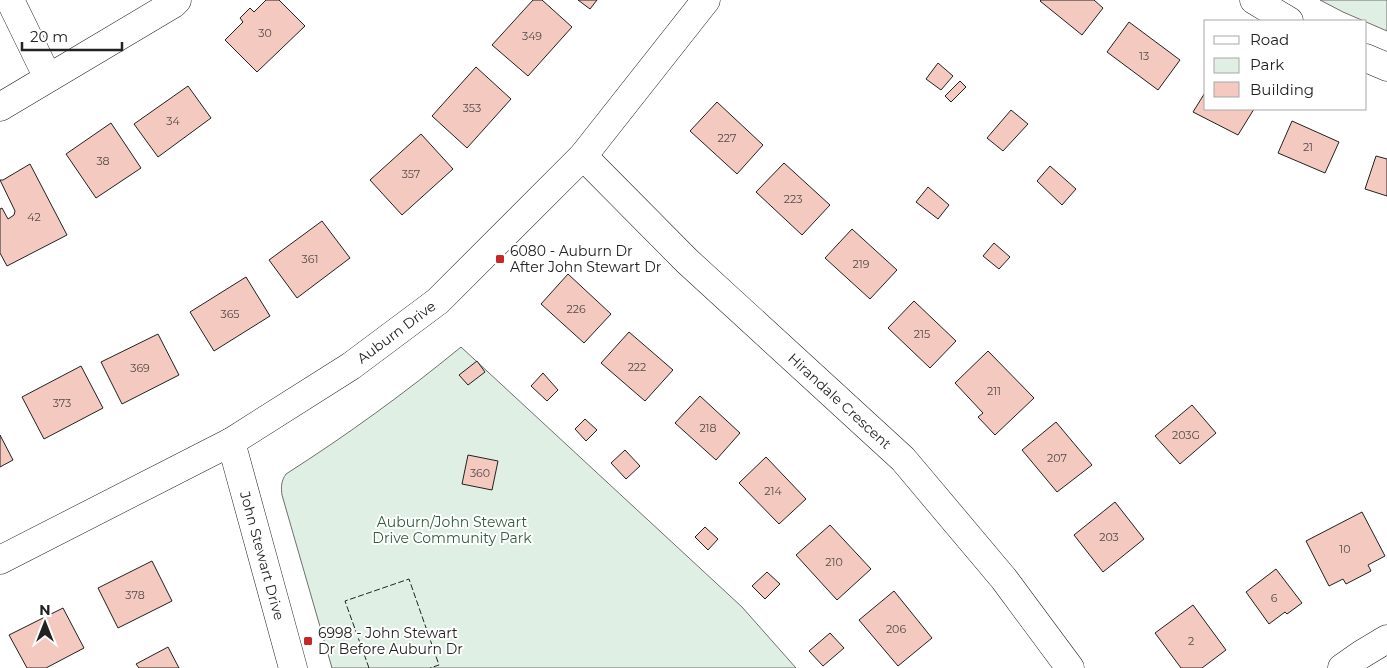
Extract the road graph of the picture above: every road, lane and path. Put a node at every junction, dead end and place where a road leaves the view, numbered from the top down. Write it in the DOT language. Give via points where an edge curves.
graph roads {
  1 [pos="10,0"];
  2 [pos="177,0"];
  3 [pos="706,0"];
  4 [pos="1254,0"];
  5 [pos="1287,20"];
  6 [pos="1367,58"];
  7 [pos="1387,67"];
  8 [pos="48,78"];
  9 [pos="0,107"];
  10 [pos="583,156"];
  11 [pos="231,442"];
  12 [pos="0,560"];
  13 [pos="1387,639"];
  14 [pos="293,668"];
  15 [pos="1070,668"];
  16 [pos="1342,668"];
  1 -- 8 [label="street"];
  2 -- 8 [label="street"];
  3 -- 10 [label="street, Auburn Drive"];
  4 -- 5 [label="street"];
  6 -- 7 [label="street"];
  8 -- 9 [label="street"];
  10 -- 11 [label="street, Auburn Drive" via="438,301 351,366"];
  10 -- 15 [label="street, Hirandale Crescent" via="687,261 903,459 1004,579"];
  11 -- 12 [label="street, Auburn Drive"];
  11 -- 14 [label="street, John Stewart Drive"];
  13 -- 16 [label="street"];
}
